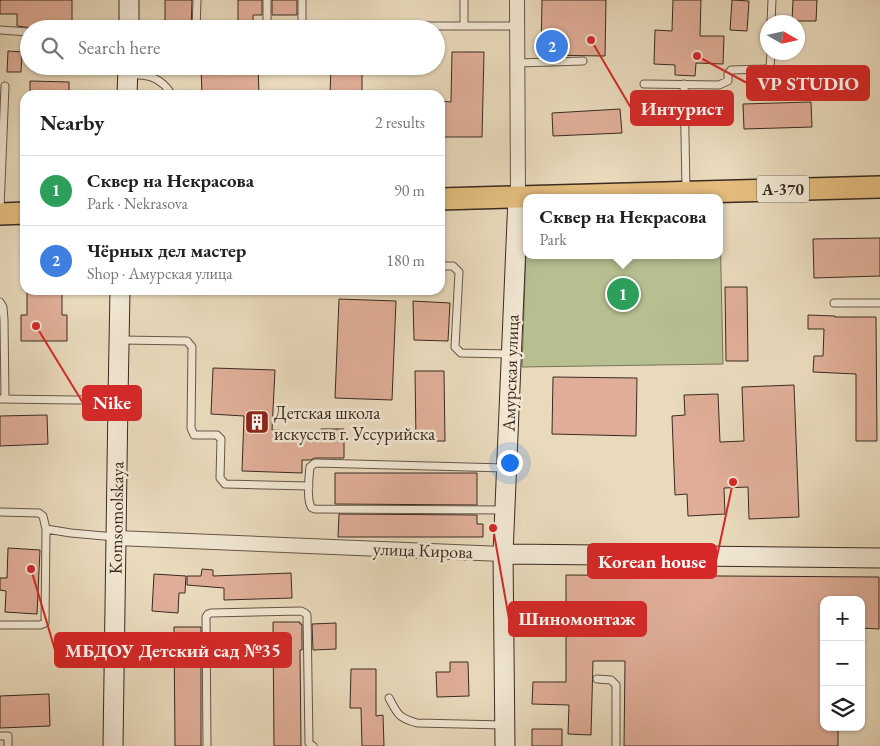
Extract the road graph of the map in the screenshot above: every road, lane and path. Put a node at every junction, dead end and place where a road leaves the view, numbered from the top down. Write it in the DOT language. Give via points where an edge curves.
graph roads {
  1 [pos="129,0"];
  2 [pos="197,0"];
  3 [pos="267,0"];
  4 [pos="302,0"];
  5 [pos="464,0"];
  6 [pos="518,0"];
  7 [pos="772,0"];
  8 [pos="772,15"];
  9 [pos="129,20"];
  10 [pos="196,20"];
  11 [pos="267,20"];
  12 [pos="302,20"];
  13 [pos="445,26"];
  14 [pos="464,26"];
  15 [pos="518,26"];
  16 [pos="0,30"];
  17 [pos="20,31"];
  18 [pos="770,60"];
  19 [pos="583,61"];
  20 [pos="518,63"];
  21 [pos="128,75"];
  22 [pos="145,75"];
  23 [pos="644,84"];
  24 [pos="684,84"];
  25 [pos="5,86"];
  26 [pos="127,90"];
  27 [pos="168,90"];
  28 [pos="880,187"];
  29 [pos="686,192"];
  30 [pos="619,194"];
  31 [pos="518,197"];
  32 [pos="523,197"];
  33 [pos="445,199"];
  34 [pos="0,208"];
  35 [pos="20,213"];
  36 [pos="0,214"];
  37 [pos="445,266"];
  38 [pos="120,295"];
  39 [pos="0,302"];
  40 [pos="834,303"];
  41 [pos="880,303"];
  42 [pos="119,340"];
  43 [pos="511,354"];
  44 [pos="2,399"];
  45 [pos="118,399"];
  46 [pos="507,468"];
  47 [pos="309,486"];
  48 [pos="505,510"];
  49 [pos="0,512"];
  50 [pos="46,529"];
  51 [pos="116,538"];
  52 [pos="503,554"];
  53 [pos="880,558"];
  54 [pos="0,625"];
  55 [pos="597,679"];
  56 [pos="389,698"];
  57 [pos="504,724"];
  58 [pos="0,736"];
  59 [pos="8,746"];
  60 [pos="113,746"];
  61 [pos="207,746"];
  62 [pos="313,746"];
  63 [pos="504,746"];
  64 [pos="616,746"];
  1 -- 9 [label="main road"];
  2 -- 10 [label="lane"];
  3 -- 11 [label="lane"];
  4 -- 12 [label="lane"];
  5 -- 14 [label="lane"];
  6 -- 15 [label="street, Амурская улица"];
  7 -- 8 [label="lane"];
  13 -- 14 [label="lane"];
  14 -- 15 [label="lane"];
  15 -- 20 [label="street, Амурская улица"];
  16 -- 17 [label="lane"];
  18 -- 24 [label="lane" via="766,70 731,70 728,81 719,85"];
  19 -- 20 [label="lane"];
  20 -- 31 [label="street, Амурская улица"];
  21 -- 26 [label="main road"];
  22 -- 27 [label="lane" via="160,81"];
  23 -- 24 [label="lane"];
  24 -- 29 [label="lane"];
  25 -- 34 [label="lane"];
  28 -- 29 [label="main road, А-370"];
  29 -- 30 [label="main road, А-370"];
  31 -- 32 [label="main road, А-370"];
  31 -- 33 [label="main road, А-370"];
  31 -- 43 [label="main road, Амурская улица"];
  35 -- 36 [label="main road"];
  37 -- 43 [label="lane" via="453,266 459,272 455,347 461,353"];
  38 -- 42 [label="main road, Komsomolskaya"];
  39 -- 44 [label="lane" via="4,320"];
  40 -- 41 [label="lane"];
  42 -- 45 [label="main road, Komsomolskaya"];
  42 -- 47 [label="lane" via="187,340 192,346 191,428 194,435 217,435 221,440 220,478 225,484"];
  43 -- 46 [label="main road, Амурская улица"];
  44 -- 45 [label="lane"];
  45 -- 51 [label="main road, Komsomolskaya"];
  46 -- 47 [label="lane" via="315,463 310,467"];
  46 -- 48 [label="main road, Амурская улица"];
  47 -- 48 [label="lane" via="309,504 316,509"];
  48 -- 52 [label="main road, Амурская улица"];
  49 -- 50 [label="lane" via="40,513"];
  50 -- 51 [label="lane"];
  50 -- 54 [label="lane" via="45,622 40,625"];
  51 -- 52 [label="street, улица Кирова"];
  51 -- 60 [label="main road, Komsomolskaya"];
  52 -- 53 [label="main road, улица Кирова"];
  52 -- 57 [label="main road, Амурская улица"];
  55 -- 64 [label="lane" via="611,680 616,685"];
  56 -- 57 [label="lane" via="397,713 405,720 417,723"];
  57 -- 63 [label="main road, Амурская улица"];
  58 -- 59 [label="lane" via="8,736"];
  61 -- 62 [label="lane" via="208,614 301,611 307,615 309,743"];
}
